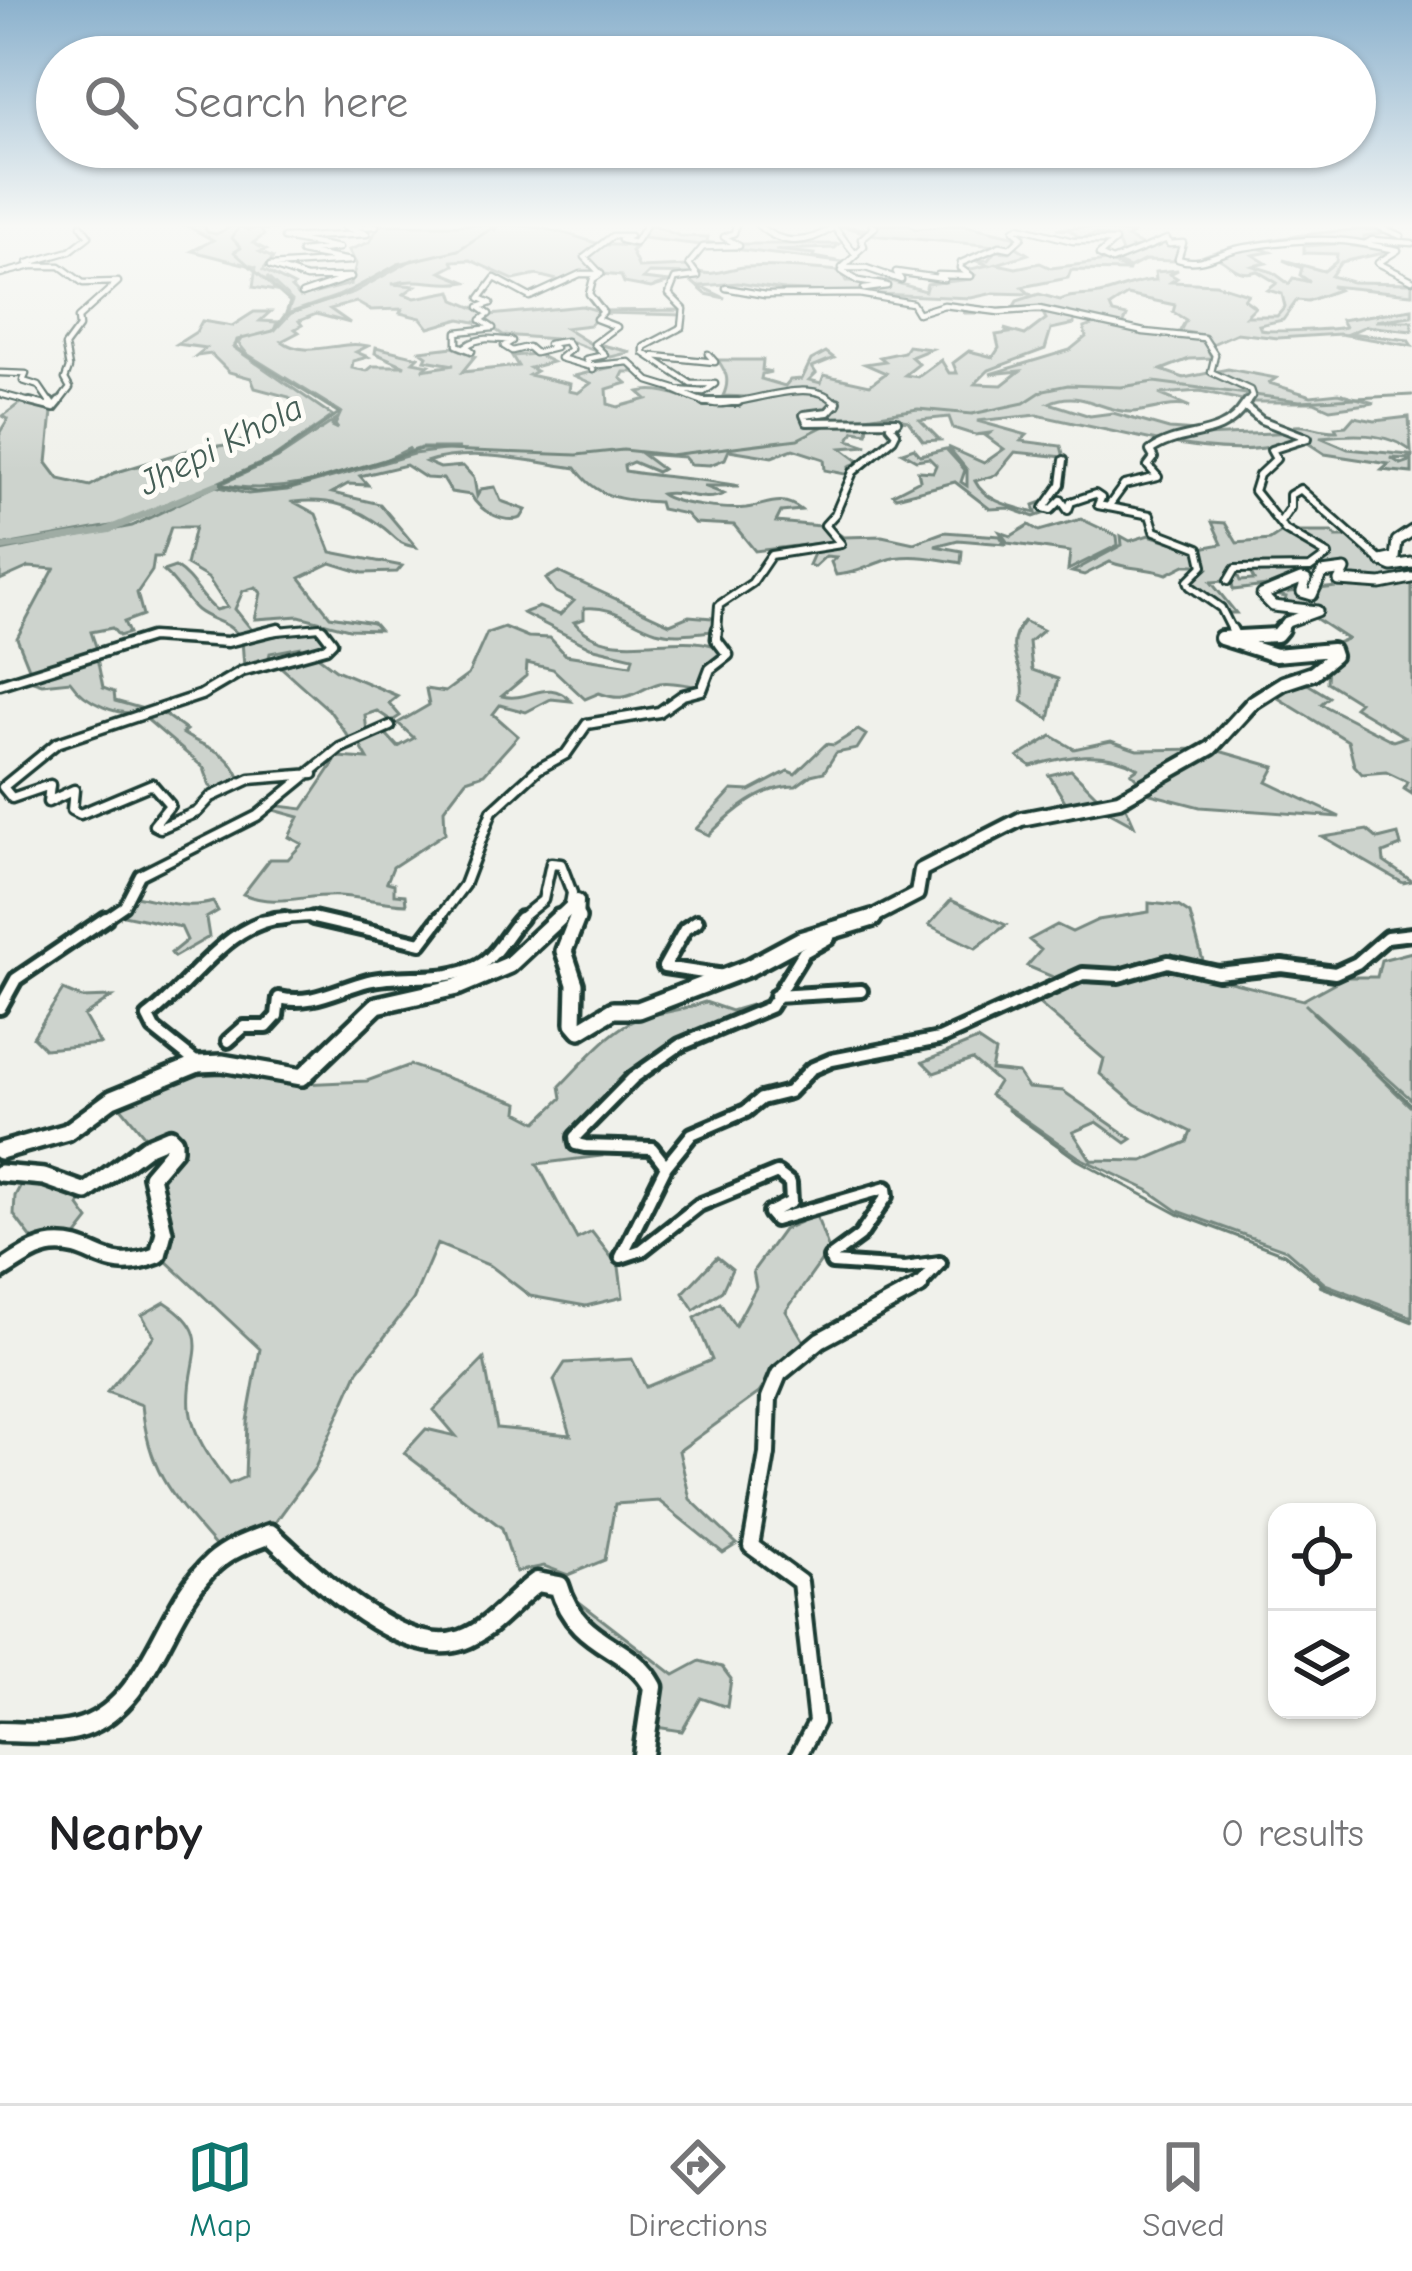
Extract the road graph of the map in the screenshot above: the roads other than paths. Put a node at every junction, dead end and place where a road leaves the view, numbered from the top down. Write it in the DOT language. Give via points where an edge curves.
graph roads {
  1 [pos="96,307"];
  2 [pos="479,307"];
  3 [pos="599,307"];
  4 [pos="682,307"];
  5 [pos="959,307"];
  6 [pos="644,353"];
  7 [pos="707,354"];
  8 [pos="592,370"];
  9 [pos="0,373"];
  10 [pos="675,389"];
  11 [pos="0,394"];
  12 [pos="1244,406"];
  13 [pos="54,407"];
  14 [pos="1064,460"];
  15 [pos="1108,507"];
  16 [pos="1281,520"];
  17 [pos="1412,531"];
  18 [pos="1381,561"];
  19 [pos="1412,563"];
  20 [pos="1412,578"];
  21 [pos="1228,581"];
  22 [pos="1235,637"];
  23 [pos="0,684"];
  24 [pos="389,726"];
  25 [pos="313,774"];
  26 [pos="571,904"];
  27 [pos="697,922"];
  28 [pos="854,924"];
  29 [pos="1412,934"];
  30 [pos="724,976"];
  31 [pos="861,992"];
  32 [pos="775,996"];
  33 [pos="0,1008"];
  34 [pos="228,1041"];
  35 [pos="198,1064"];
  36 [pos="0,1151"];
  37 [pos="666,1166"];
  38 [pos="0,1173"];
  39 [pos="0,1271"];
  40 [pos="0,1732"];
  41 [pos="643,1755"];
  42 [pos="799,1755"];
  1 -- 13 [label="street" via="79,316 64,350 70,388"];
  2 -- 8 [label="street" via="493,328 456,334 457,345 472,351 466,346 475,339 512,341 504,346 532,353 566,340 571,349 560,358"];
  3 -- 8 [label="street" via="596,319 617,327 595,344 604,355 586,359"];
  4 -- 6 [label="street" via="682,326"];
  5 -- 12 [label="street" via="1040,309 1198,335 1216,355 1210,372 1250,390"];
  6 -- 7 [label="street" via="715,362"];
  6 -- 10 [label="street" via="691,384 716,385"];
  8 -- 10 [label="street" via="629,362 649,381"];
  9 -- 13 [label="street" via="26,374 23,381 39,386"];
  10 -- 35 [label="street" via="716,405 823,394 839,404 804,415 807,422 842,428 897,421 890,426 896,433 843,487 825,529 842,544 771,555 752,583 719,605 716,639 728,655 710,669 702,690 659,712 587,724 566,754 506,794 464,885 421,944 309,917 262,919 187,977 148,1017"];
  11 -- 13 [label="street"];
  12 -- 15 [label="street" via="1216,432 1160,441 1148,466 1159,478 1124,485"];
  12 -- 16 [label="street" via="1276,430 1308,438 1270,450 1276,460 1255,485"];
  14 -- 15 [label="street" via="1061,484 1044,508 1061,500 1068,510 1096,494 1096,504"];
  15 -- 22 [label="street" via="1150,515 1155,531 1199,548 1203,566 1190,586 1221,608"];
  16 -- 18 [label="street" via="1300,489"];
  16 -- 21 [label="street" via="1326,560 1299,570 1235,569"];
  17 -- 18 [label="main road" via="1397,541 1394,558"];
  18 -- 19 [label="main road"];
  20 -- 22 [label="main road" via="1352,584 1339,581 1345,570 1333,568 1312,595 1302,592 1301,579 1262,595 1273,606 1317,611 1287,622 1277,635"];
  22 -- 28 [label="main road" via="1221,638 1276,655 1334,656 1253,701 1217,744 1119,800 1003,825 924,866 916,894"];
  23 -- 25 [label="street" via="152,637 227,642 320,627 332,642 326,648 56,742 3,787 13,798 50,785 48,802 74,790 72,810 80,814 152,784 170,805 154,825 160,828 250,778"];
  24 -- 25 [label="street" via="348,743"];
  25 -- 33 [label="street" via="257,816 140,875 124,906 16,979"];
  26 -- 30 [label="main road" via="581,907 564,951 580,1030 613,1010 638,1010"];
  26 -- 34 [label="street" via="561,864 551,863 543,900 480,965 441,978 368,981 308,1002 279,998 267,1027 235,1030"];
  26 -- 35 [label="main road" via="509,965 458,987 377,1005 302,1077"];
  27 -- 30 [label="street" via="664,967"];
  28 -- 30 [label="main road"];
  28 -- 32 [label="street" via="804,952"];
  29 -- 37 [label="street" via="1388,937 1335,973 1282,966 1218,973 1168,962 1119,976 1068,978 939,1039 817,1066 789,1092 692,1134"];
  31 -- 32 [label="street"];
  32 -- 37 [label="street" via="760,1012 648,1066 575,1138 585,1146 652,1148"];
  35 -- 36 [label="main road" via="112,1100 67,1132"];
  37 -- 42 [label="street" via="620,1257 665,1235 693,1208 777,1173 790,1183 791,1202 769,1213 775,1220 874,1185 886,1188 866,1229 832,1263 940,1263 890,1307 801,1352 769,1396 751,1546 800,1582 816,1722"];
  38 -- 39 [label="main road" via="46,1174 86,1192 160,1139 174,1141 151,1176 164,1232 158,1256 129,1267 57,1242"];
  40 -- 41 [label="street" via="88,1725 107,1712 210,1566 270,1534 349,1602 436,1645 459,1642 537,1582 559,1586 561,1604 592,1642 646,1671 653,1684"];
}
